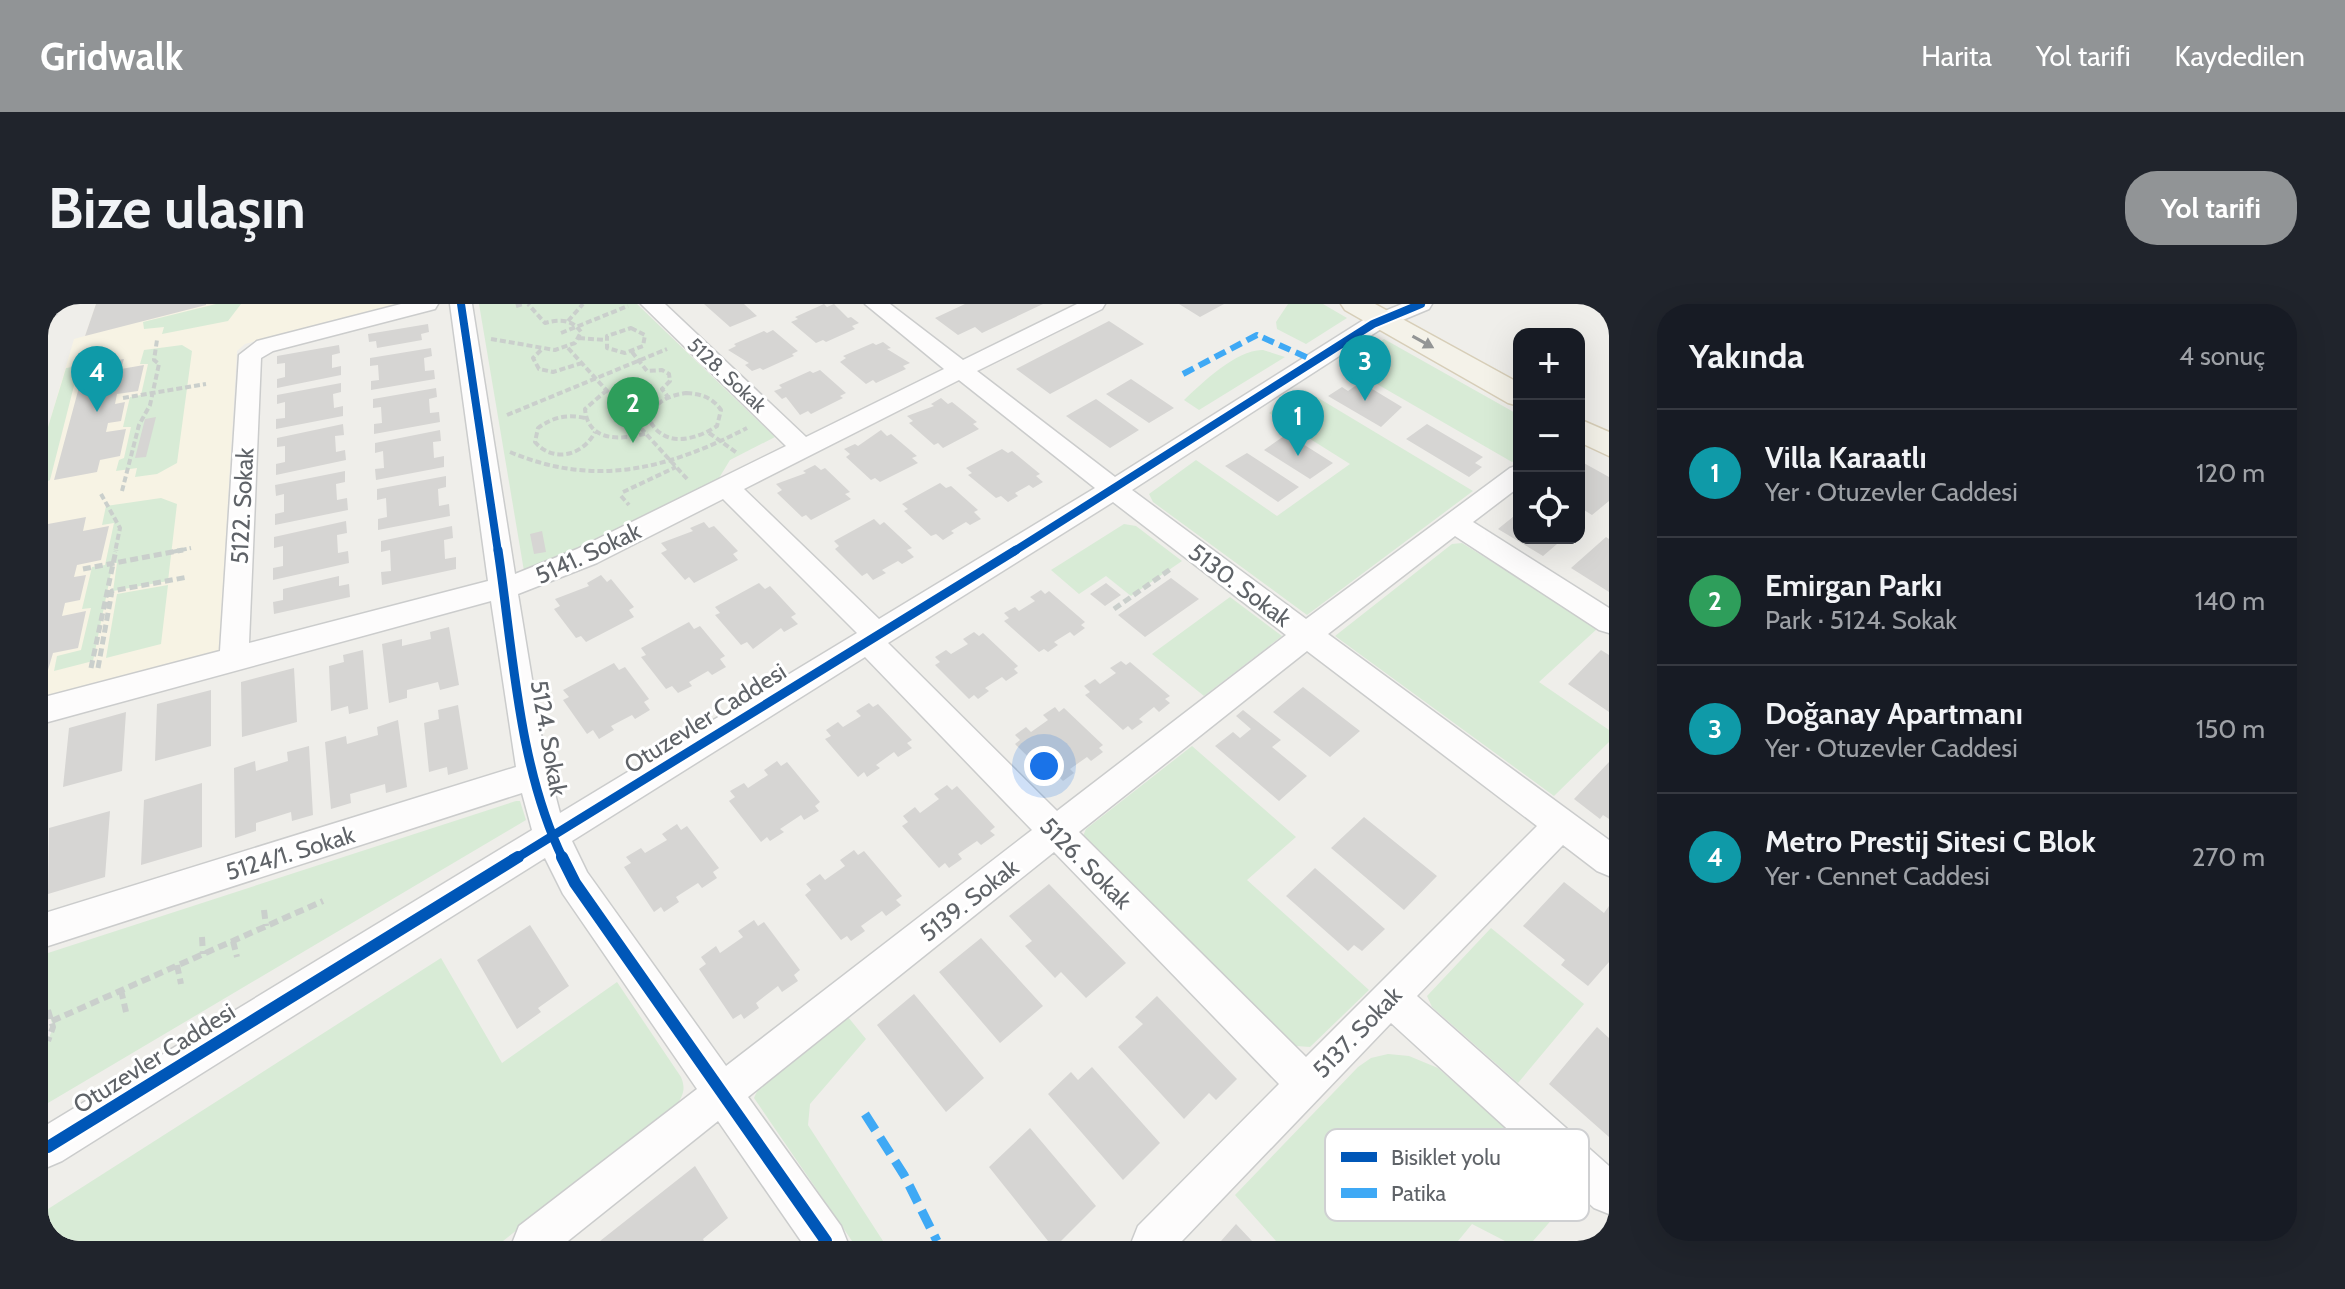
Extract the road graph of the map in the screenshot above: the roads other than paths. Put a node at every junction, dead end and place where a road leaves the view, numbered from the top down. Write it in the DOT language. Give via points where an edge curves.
graph roads {
  1 [pos="51,304"];
  2 [pos="427,304"];
  3 [pos="461,304"];
  4 [pos="652,304"];
  5 [pos="876,304"];
  6 [pos="1094,304"];
  7 [pos="1392,308"];
  8 [pos="48,309"];
  9 [pos="1513,367"];
  10 [pos="960,369"];
  11 [pos="1513,392"];
  12 [pos="1585,406"];
  13 [pos="1609,419"];
  14 [pos="1585,432"];
  15 [pos="1609,446"];
  16 [pos="802,447"];
  17 [pos="1513,479"];
  18 [pos="725,486"];
  19 [pos="1114,489"];
  20 [pos="1454,523"];
  21 [pos="505,589"];
  22 [pos="1609,622"];
  23 [pos="1306,635"];
  24 [pos="872,638"];
  25 [pos="234,660"];
  26 [pos="48,709"];
  27 [pos="533,776"];
  28 [pos="1561,824"];
  29 [pos="1056,832"];
  30 [pos="551,836"];
  31 [pos="1609,860"];
  32 [pos="48,929"];
  33 [pos="1391,998"];
  34 [pos="1306,1084"];
  35 [pos="722,1093"];
  36 [pos="1537,1129"];
  37 [pos="48,1147"];
  38 [pos="1589,1175"];
  39 [pos="1609,1193"];
  40 [pos="534,1241"];
  41 [pos="826,1241"];
  42 [pos="1153,1241"];
  1 -- 8 [label="street"];
  2 -- 25 [label="street, 5122. Sokak" via="252,352"];
  3 -- 21 [label="street, 5124. Sokak"];
  4 -- 16 [label="street, 5128. Sokak"];
  5 -- 10 [label="street, 5130. Sokak"];
  6 -- 10 [label="street, 5141. Sokak"];
  7 -- 9 [label="main road"];
  7 -- 11 [label="main road, one-way"];
  7 -- 19 [label="street, Otuzevler Caddesi"];
  10 -- 16 [label="street, 5141. Sokak"];
  10 -- 19 [label="street, 5130. Sokak"];
  12 -- 13 [label="main road"];
  14 -- 15 [label="main road"];
  16 -- 18 [label="street, 5141. Sokak"];
  17 -- 20 [label="street, 5139. Sokak"];
  18 -- 21 [label="street, 5141. Sokak" via="577,561"];
  18 -- 24 [label="street, 5126. Sokak"];
  19 -- 23 [label="street, 5130. Sokak"];
  19 -- 24 [label="street, Otuzevler Caddesi"];
  20 -- 22 [label="street"];
  20 -- 23 [label="street, 5139. Sokak"];
  21 -- 25 [label="street, 5141. Sokak"];
  21 -- 27 [label="street, 5124. Sokak"];
  23 -- 28 [label="street, 5130. Sokak"];
  23 -- 29 [label="street, 5139. Sokak"];
  24 -- 29 [label="street, 5126. Sokak"];
  24 -- 30 [label="street, Otuzevler Caddesi"];
  25 -- 26 [label="street, 5141. Sokak"];
  27 -- 30 [label="street, 5124. Sokak"];
  27 -- 32 [label="street, 5124/1. Sokak"];
  28 -- 31 [label="street, 5130. Sokak"];
  28 -- 33 [label="street, 5137. Sokak"];
  29 -- 34 [label="street, 5126. Sokak"];
  29 -- 35 [label="street, 5139. Sokak"];
  30 -- 35 [label="street, 5124. Sokak" via="575,883"];
  30 -- 37 [label="street, Otuzevler Caddesi"];
  33 -- 34 [label="street, 5137. Sokak"];
  33 -- 36 [label="street"];
  34 -- 42 [label="street, 5137. Sokak"];
  35 -- 40 [label="street, 5139. Sokak"];
  35 -- 41 [label="street, 5124. Sokak"];
  38 -- 39 [label="street"];
}
